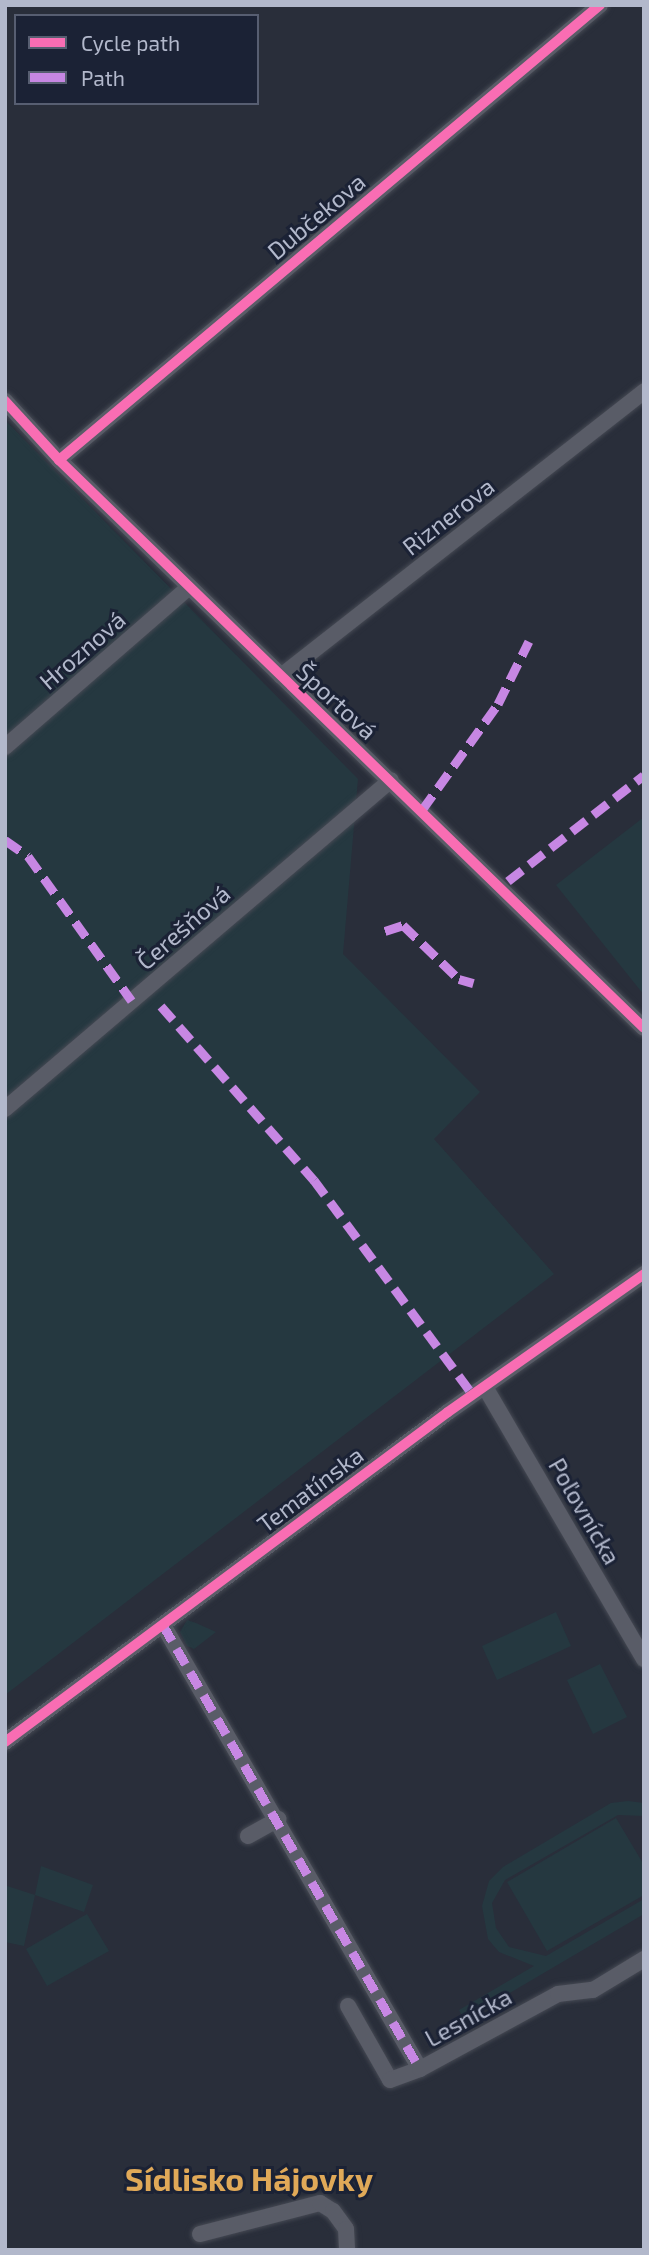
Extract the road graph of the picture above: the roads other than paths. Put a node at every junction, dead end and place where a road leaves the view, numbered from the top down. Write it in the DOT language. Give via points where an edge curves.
graph roads {
  1 [pos="600,5"];
  2 [pos="644,391"];
  3 [pos="5,401"];
  4 [pos="59,460"];
  5 [pos="189,587"];
  6 [pos="281,676"];
  7 [pos="5,747"];
  8 [pos="390,780"];
  9 [pos="644,1028"];
  10 [pos="5,1109"];
  11 [pos="644,1274"];
  12 [pos="485,1387"];
  13 [pos="163,1625"];
  14 [pos="644,1659"];
  15 [pos="5,1742"];
  16 [pos="279,1819"];
  17 [pos="248,1836"];
  18 [pos="644,1959"];
  19 [pos="348,2006"];
  20 [pos="420,2069"];
  21 [pos="200,2234"];
  22 [pos="347,2250"];
  1 -- 4 [label="street, Dubčekova"];
  2 -- 6 [label="street, Riznerova"];
  3 -- 4 [label="street, Športová"];
  4 -- 5 [label="street, Športová"];
  5 -- 6 [label="street, Športová"];
  5 -- 7 [label="street, Hroznová"];
  6 -- 8 [label="street, Športová"];
  8 -- 9 [label="street, Športová"];
  8 -- 10 [label="street, Čerešňová"];
  11 -- 12 [label="street, Tematínska"];
  12 -- 13 [label="street, Tematínska"];
  12 -- 14 [label="street, Poľovnícka"];
  13 -- 15 [label="street, Tematínska"];
  13 -- 16 [label="street"];
  16 -- 17 [label="street"];
  16 -- 20 [label="street"];
  18 -- 20 [label="street, Lesnícka" via="593,1990 558,1994"];
  19 -- 20 [label="street, Lesnícka" via="390,2080"];
  21 -- 22 [label="street" via="320,2203 333,2211 346,2229"];
}
